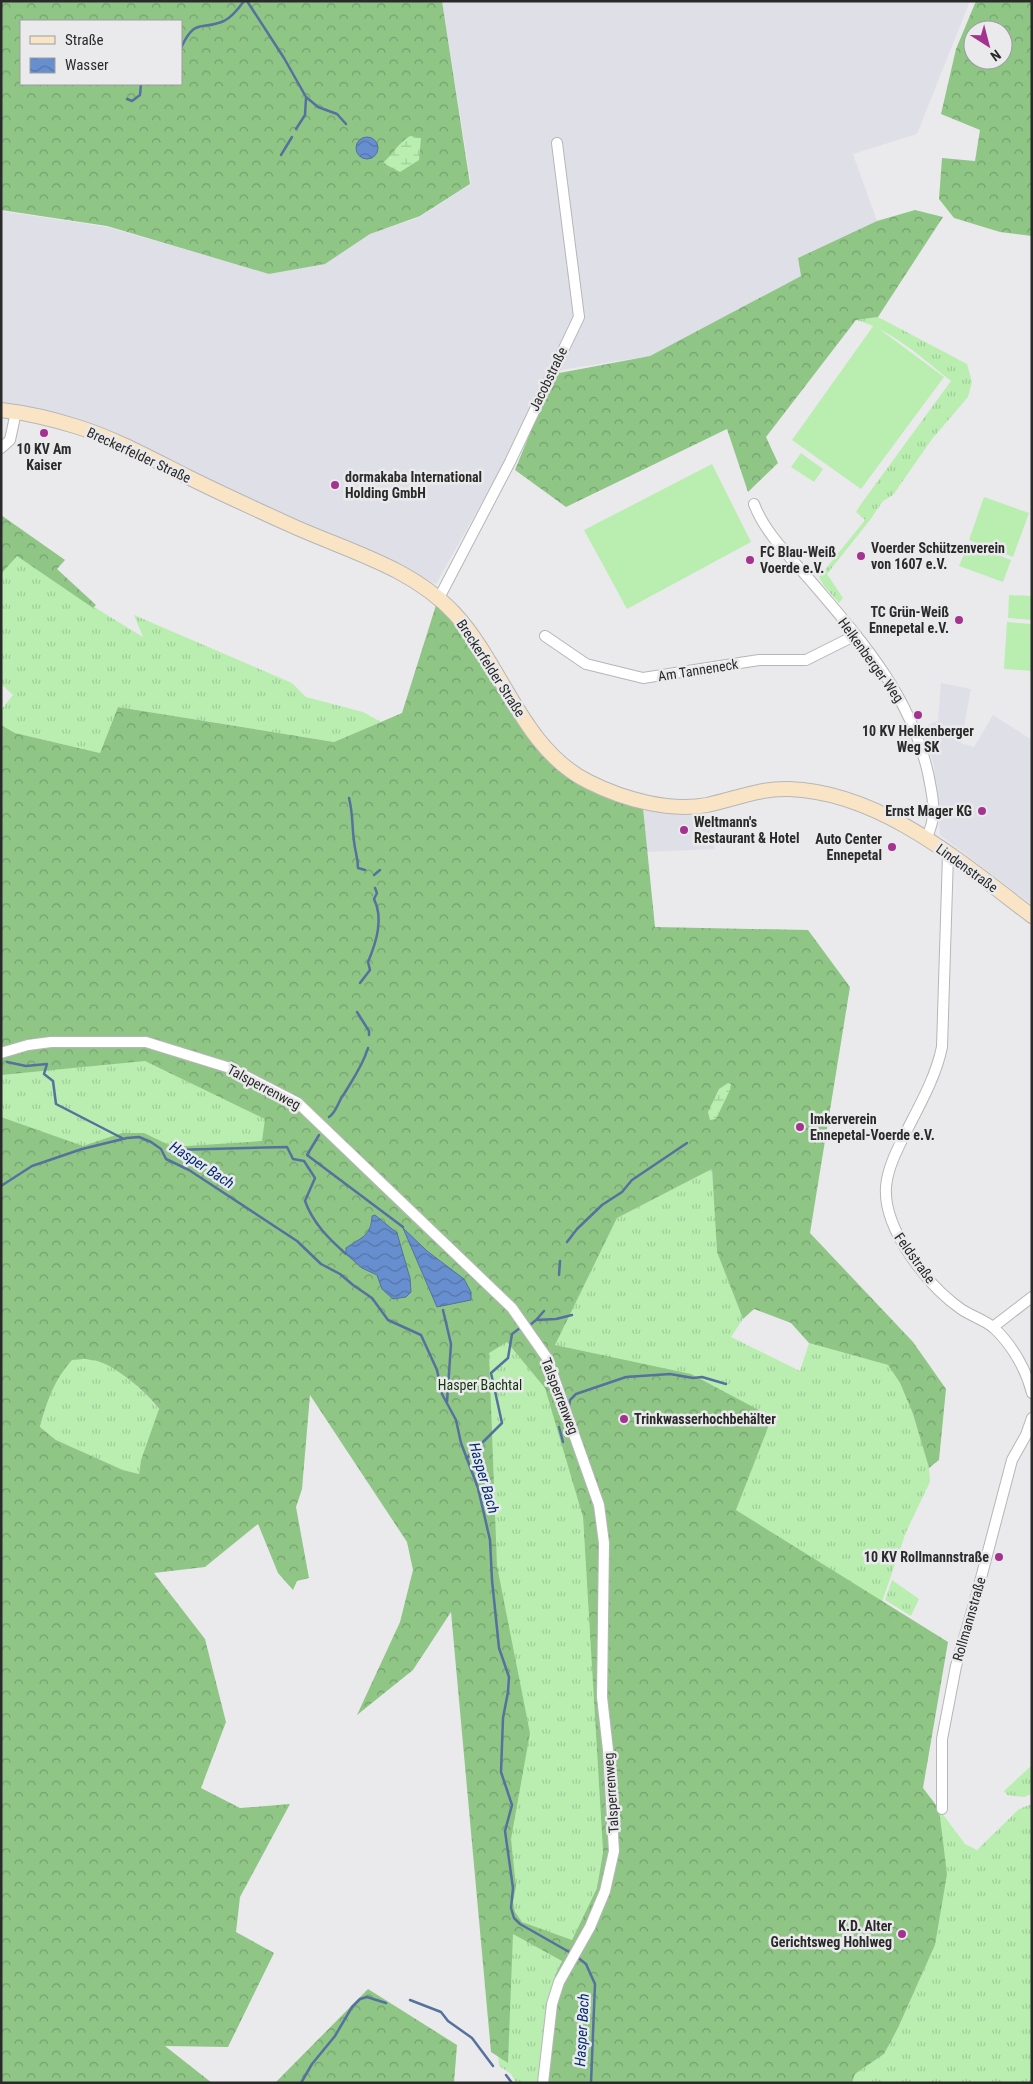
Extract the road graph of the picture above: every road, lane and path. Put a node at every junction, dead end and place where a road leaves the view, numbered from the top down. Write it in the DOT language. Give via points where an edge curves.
graph roads {
  1 [pos="558,143"];
  2 [pos="1,410"];
  3 [pos="16,412"];
  4 [pos="1,448"];
  5 [pos="754,504"];
  6 [pos="438,598"];
  7 [pos="856,635"];
  8 [pos="545,636"];
  9 [pos="900,823"];
  10 [pos="926,839"];
  11 [pos="948,854"];
  12 [pos="1032,916"];
  13 [pos="1,1053"];
  14 [pos="1032,1297"];
  15 [pos="993,1327"];
  16 [pos="1032,1393"];
  17 [pos="1032,1418"];
  18 [pos="1029,1436"];
  19 [pos="942,1809"];
  20 [pos="543,2083"];
  1 -- 6 [label="street, Jacobstraße" via="579,317 510,462"];
  2 -- 3 [label="main road, Breckerfelder Straße"];
  3 -- 4 [label="street" via="10,440"];
  3 -- 6 [label="main road, Breckerfelder Straße" via="106,437 290,525 399,572"];
  5 -- 7 [label="street, Helkenberger Weg" via="759,518"];
  6 -- 9 [label="main road, Breckerfelder Straße" via="465,626 536,736 562,764 593,784 639,799 686,807 769,790 803,790 848,799"];
  7 -- 8 [label="street, Am Tanneneck" via="806,660 759,660 643,678 586,664"];
  7 -- 10 [label="street, Helkenberger Weg" via="908,712 920,742 933,795 934,824"];
  9 -- 10 [label="main road, Lindenstraße"];
  10 -- 11 [label="main road, Lindenstraße"];
  11 -- 12 [label="main road, Lindenstraße"];
  11 -- 15 [label="street, Feldstraße" via="942,1047 935,1071 889,1169 886,1203 896,1233 940,1292 961,1309"];
  13 -- 20 [label="street, Talsperrenweg" via="51,1042 146,1042 230,1068 298,1103 512,1308 547,1358 599,1505 604,1543 602,1697 614,1851 605,1891 590,1927 559,1982 552,2004"];
  14 -- 15 [label="street"];
  15 -- 16 [label="street, Feldstraße" via="1016,1355"];
  17 -- 18 [label="street"];
  18 -- 19 [label="street, Rollmannstraße" via="1012,1460 956,1666 942,1739"];
}
